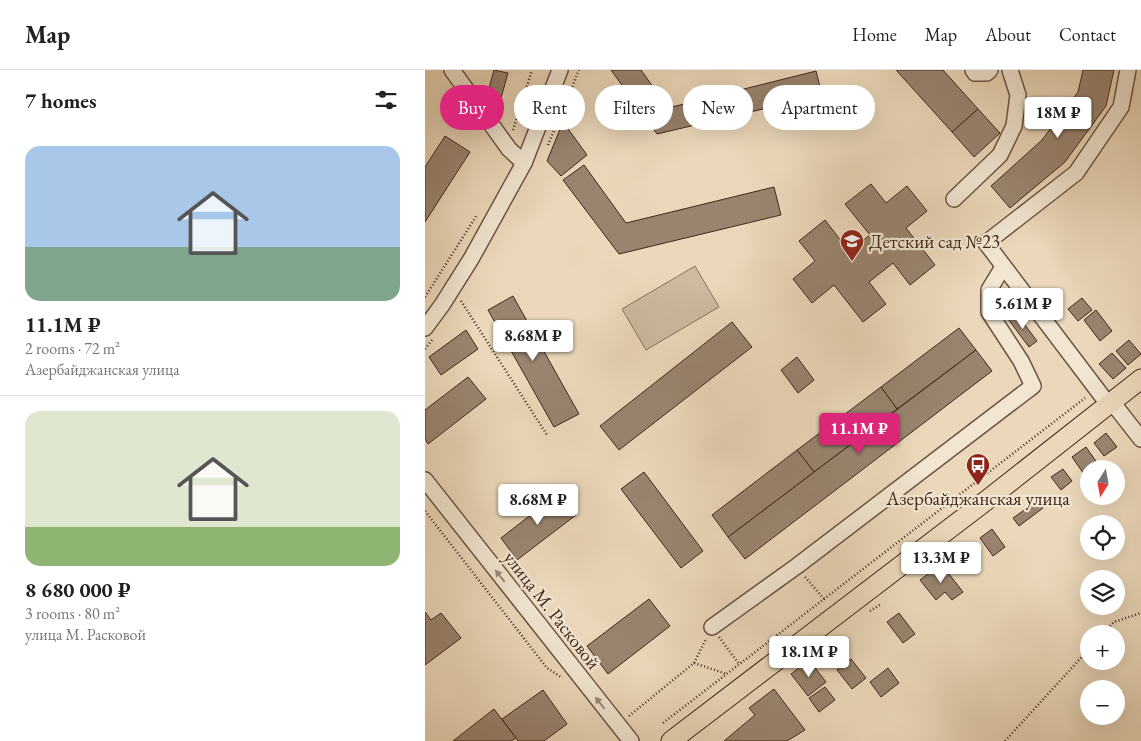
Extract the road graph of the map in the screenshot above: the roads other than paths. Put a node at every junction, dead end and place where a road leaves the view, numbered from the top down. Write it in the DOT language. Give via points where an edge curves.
graph roads {
  1 [pos="452,70"];
  2 [pos="560,70"];
  3 [pos="973,70"];
  4 [pos="990,70"];
  5 [pos="1010,70"];
  6 [pos="1128,70"];
  7 [pos="524,163"];
  8 [pos="954,199"];
  9 [pos="1003,266"];
  10 [pos="425,328"];
  11 [pos="1141,379"];
  12 [pos="1106,399"];
  13 [pos="1141,439"];
  14 [pos="425,480"];
  15 [pos="712,628"];
  16 [pos="631,741"];
  17 [pos="671,741"];
  1 -- 7 [label="street" via="509,149"];
  2 -- 7 [label="street"];
  3 -- 4 [label="street" via="987,73"];
  5 -- 8 [label="street" via="1018,95 1014,126 999,155"];
  6 -- 9 [label="street" via="1121,107 1076,173 986,243"];
  7 -- 10 [label="street" via="471,259"];
  9 -- 12 [label="street"];
  9 -- 15 [label="street" via="989,290 989,312 1033,386"];
  11 -- 12 [label="main road"];
  12 -- 13 [label="street"];
  12 -- 17 [label="main road" via="963,518"];
  16 -- 14 [label="street, улица М. Расковой, one-way"];
}
